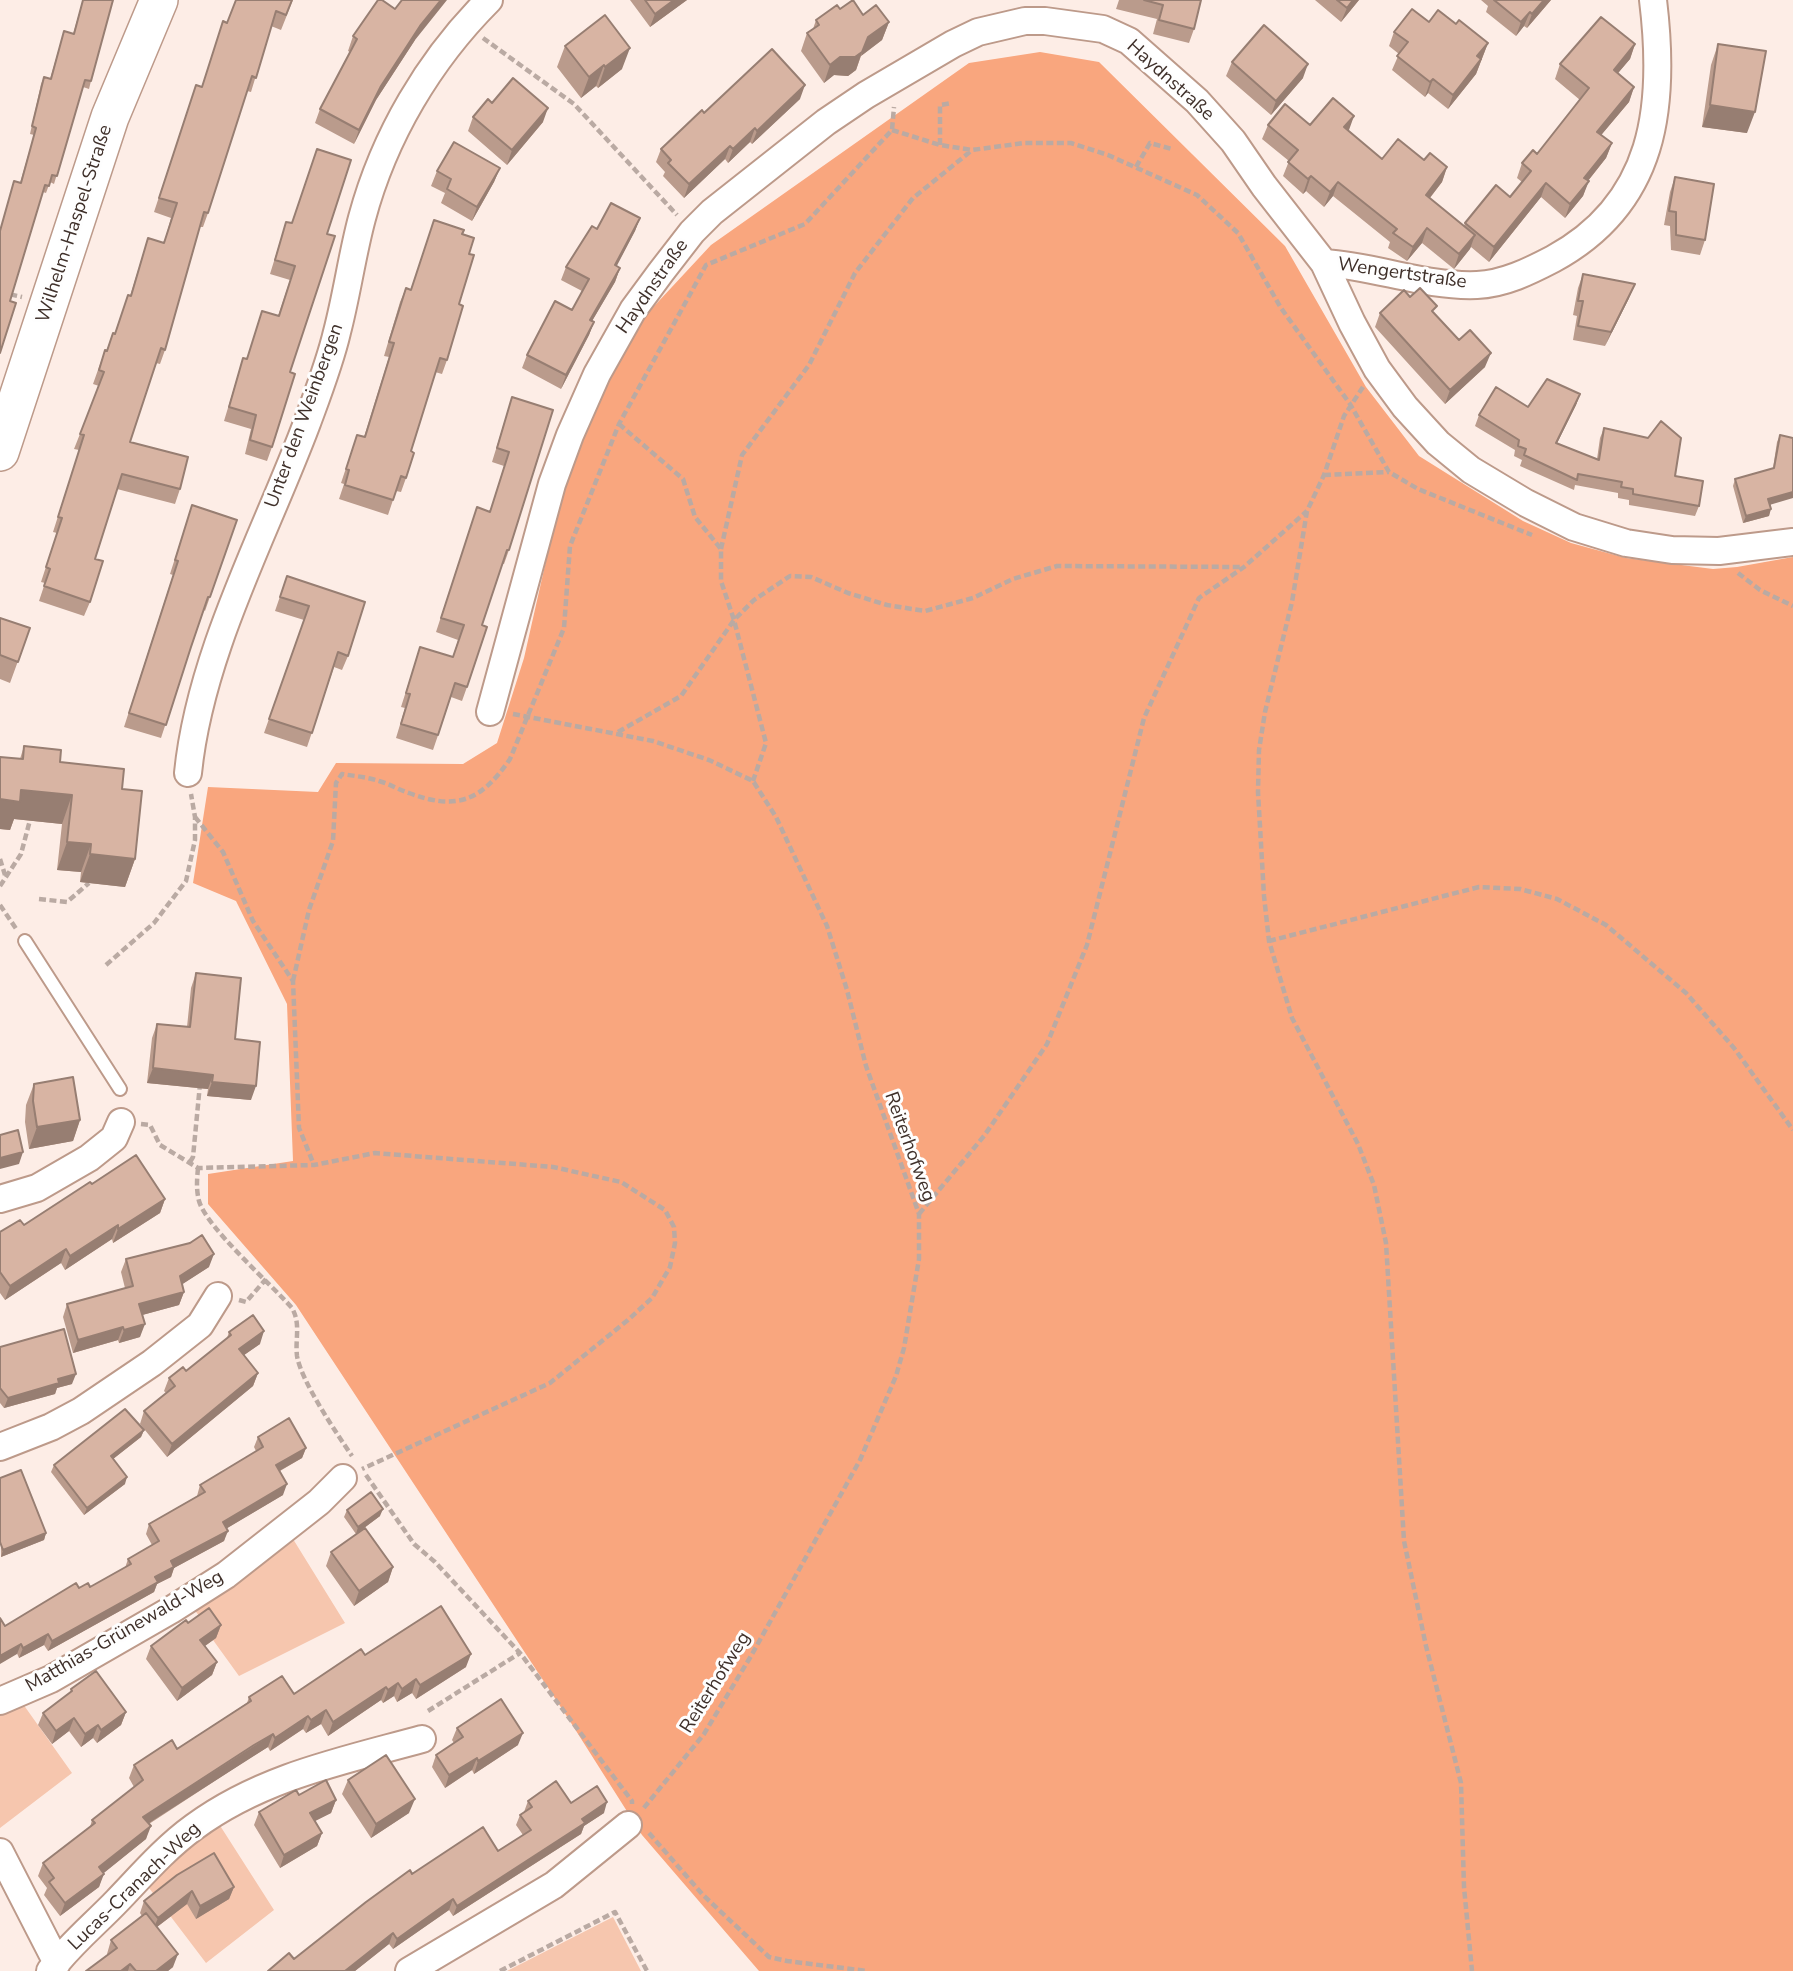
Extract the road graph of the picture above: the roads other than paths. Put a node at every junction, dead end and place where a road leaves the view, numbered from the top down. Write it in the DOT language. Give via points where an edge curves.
graph roads {
  1 [pos="159,0"];
  2 [pos="489,0"];
  3 [pos="1653,0"];
  4 [pos="1324,263"];
  5 [pos="0,452"];
  6 [pos="1793,542"];
  7 [pos="490,712"];
  8 [pos="188,773"];
  9 [pos="25,941"];
  10 [pos="120,1089"];
  11 [pos="121,1122"];
  12 [pos="0,1199"];
  13 [pos="218,1296"];
  14 [pos="0,1447"];
  15 [pos="352,1474"];
  16 [pos="0,1701"];
  17 [pos="422,1740"];
  18 [pos="636,1827"];
  19 [pos="0,1852"];
  20 [pos="53,1967"];
  21 [pos="409,1971"];
  1 -- 5 [label="street, Wilhelm-Haspel-Straße" via="110,117"];
  2 -- 8 [label="street, Unter den Weinbergen" via="438,57 405,112 381,165 362,217 337,335 308,422 205,685"];
  3 -- 4 [label="street, Wengertstraße" via="1659,58 1651,134 1636,178 1608,219 1568,251 1529,272 1481,285 1426,281"];
  4 -- 6 [label="street, Haydnstraße" via="1377,369 1405,407 1471,470 1526,503 1574,527 1626,543 1672,550 1719,551"];
  4 -- 7 [label="street, Haydnstraße" via="1233,141 1197,101 1129,41 1103,29 1045,21 978,32 866,95 793,146 692,232 633,310 597,374 552,484"];
  9 -- 10 [label="lane"];
  11 -- 12 [label="street" via="114,1138 89,1158 37,1188"];
  13 -- 14 [label="street" via="200,1325 152,1363 81,1411"];
  15 -- 16 [label="street, Matthias-Grünewald-Weg" via="226,1575 51,1679"];
  17 -- 20 [label="street, Lucas-Cranach-Weg" via="293,1774 212,1814 155,1862"];
  18 -- 21 [label="street" via="554,1885"];
  19 -- 20 [label="street"];
}
